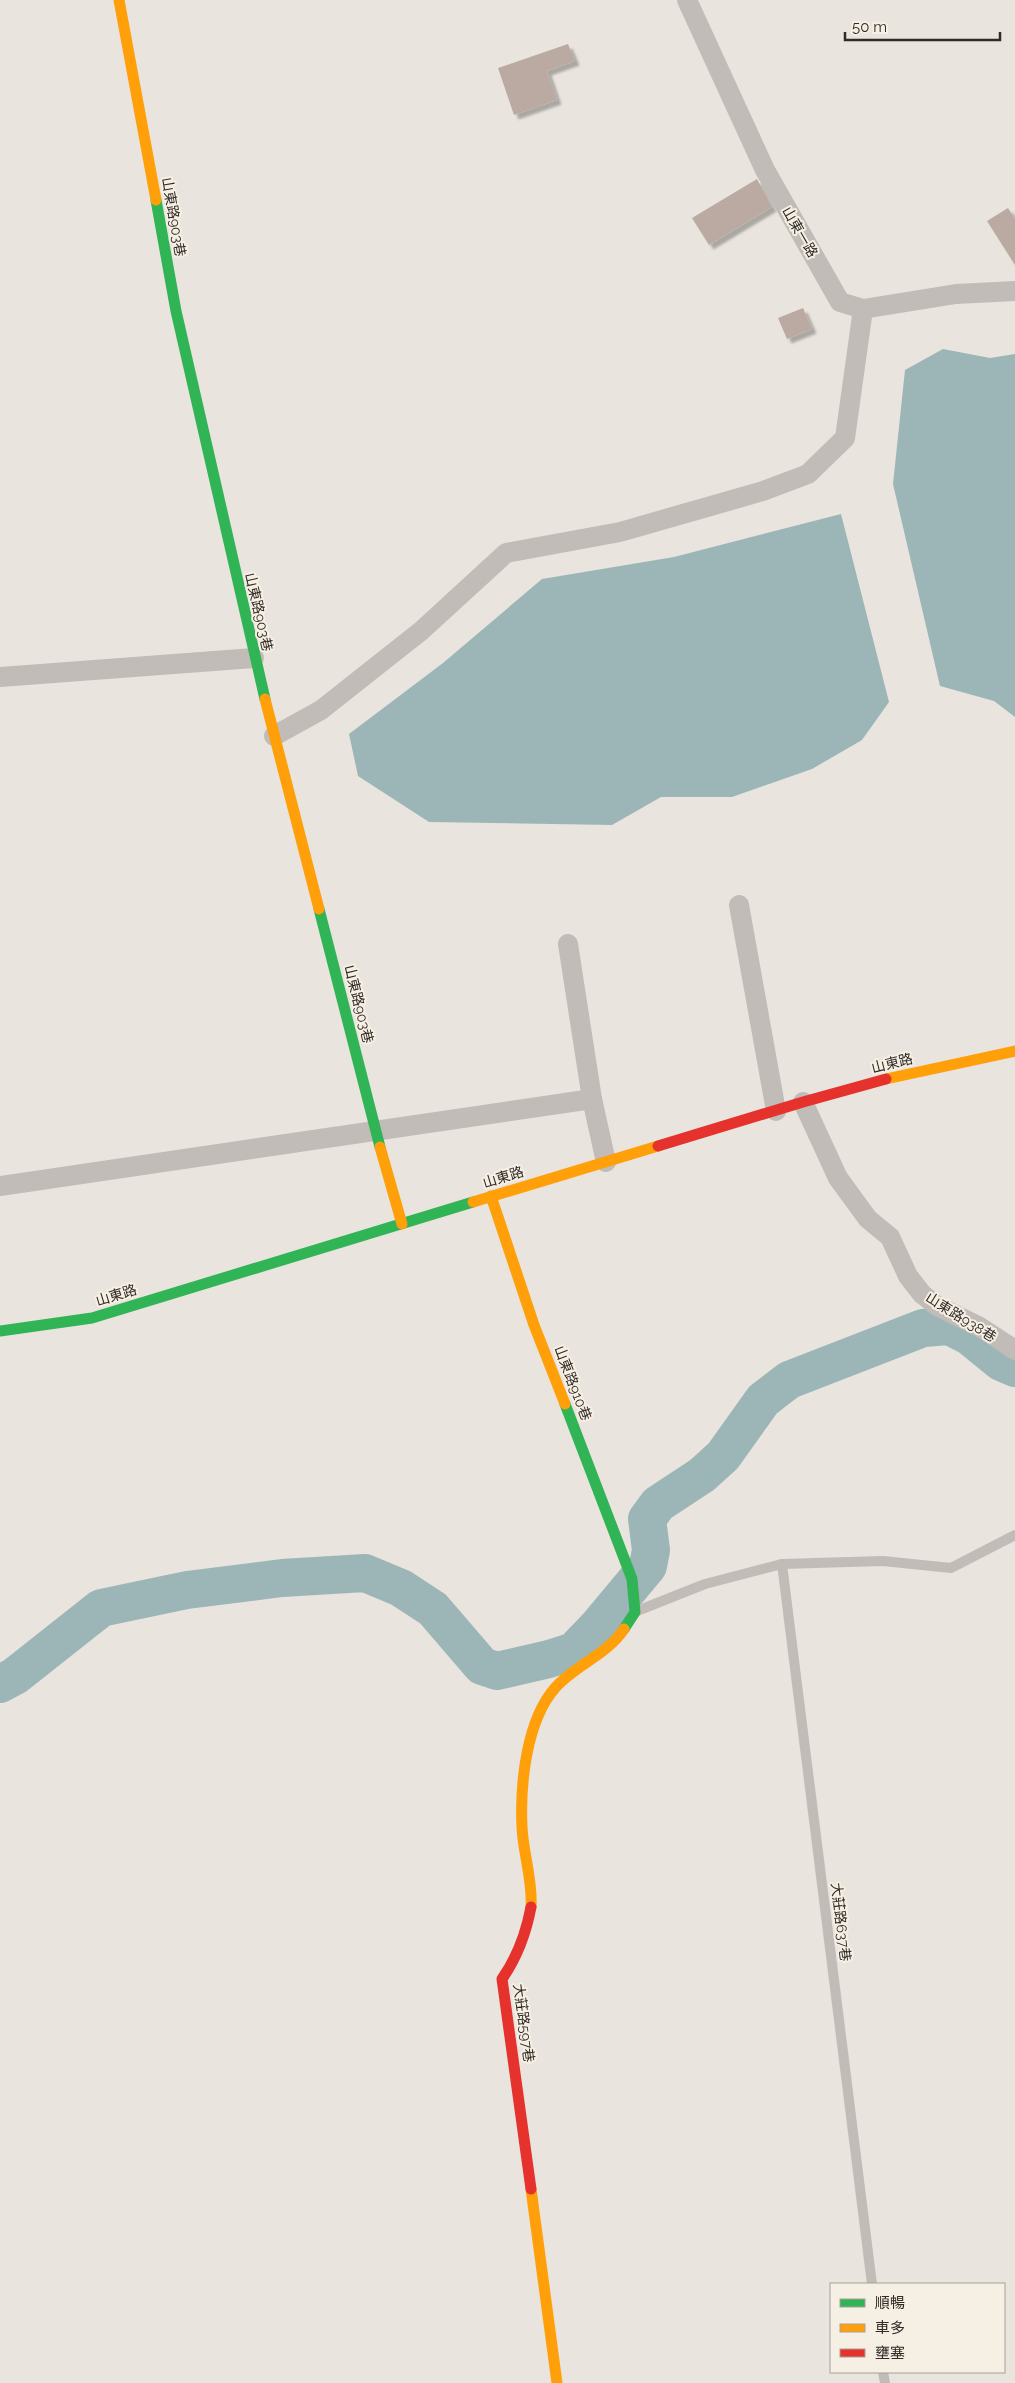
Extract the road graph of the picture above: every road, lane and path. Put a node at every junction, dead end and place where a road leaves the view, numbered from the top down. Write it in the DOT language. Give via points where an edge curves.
graph roads {
  1 [pos="119,0"];
  2 [pos="687,0"];
  3 [pos="1015,291"];
  4 [pos="863,309"];
  5 [pos="254,658"];
  6 [pos="0,677"];
  7 [pos="274,736"];
  8 [pos="739,905"];
  9 [pos="568,944"];
  10 [pos="1015,1051"];
  11 [pos="592,1099"];
  12 [pos="803,1102"];
  13 [pos="776,1111"];
  14 [pos="376,1131"];
  15 [pos="606,1162"];
  16 [pos="0,1186"];
  17 [pos="491,1196"];
  18 [pos="402,1224"];
  19 [pos="0,1331"];
  20 [pos="1015,1350"];
  21 [pos="1015,1535"];
  22 [pos="782,1564"];
  23 [pos="635,1612"];
  24 [pos="872,2283"];
  25 [pos="557,2383"];
  1 -- 5 [label="street, 山東路903巷" via="176,311"];
  2 -- 4 [label="street, 山東一路" via="765,170 840,302"];
  3 -- 4 [label="street, 山東一路" via="956,294"];
  4 -- 7 [label="street" via="845,438 808,474 763,491 620,532 506,553 413,637 321,710"];
  5 -- 6 [label="street"];
  5 -- 7 [label="street, 山東路903巷"];
  7 -- 14 [label="street, 山東路903巷"];
  8 -- 13 [label="street"];
  9 -- 11 [label="street"];
  10 -- 12 [label="street, 山東路" via="892,1078"];
  11 -- 14 [label="street"];
  11 -- 15 [label="street"];
  12 -- 13 [label="street, 山東路"];
  12 -- 20 [label="street, 山東路938巷" via="838,1178 868,1219 890,1237 908,1276 922,1294 937,1306"];
  13 -- 15 [label="street, 山東路"];
  14 -- 16 [label="street"];
  14 -- 18 [label="street, 山東路903巷"];
  15 -- 17 [label="street, 山東路"];
  17 -- 18 [label="street, 山東路"];
  17 -- 23 [label="street, 山東路910巷" via="534,1325 632,1579"];
  18 -- 19 [label="street, 山東路" via="92,1318"];
  21 -- 22 [label="lane" via="951,1568 883,1561"];
  22 -- 23 [label="lane" via="704,1584"];
  22 -- 24 [label="lane, 大莊路637巷"];
  23 -- 25 [label="street, 大莊路597巷" via="618,1640 555,1688 538,1716 524,1766 522,1827 531,1904 526,1933 502,1979"];
}
